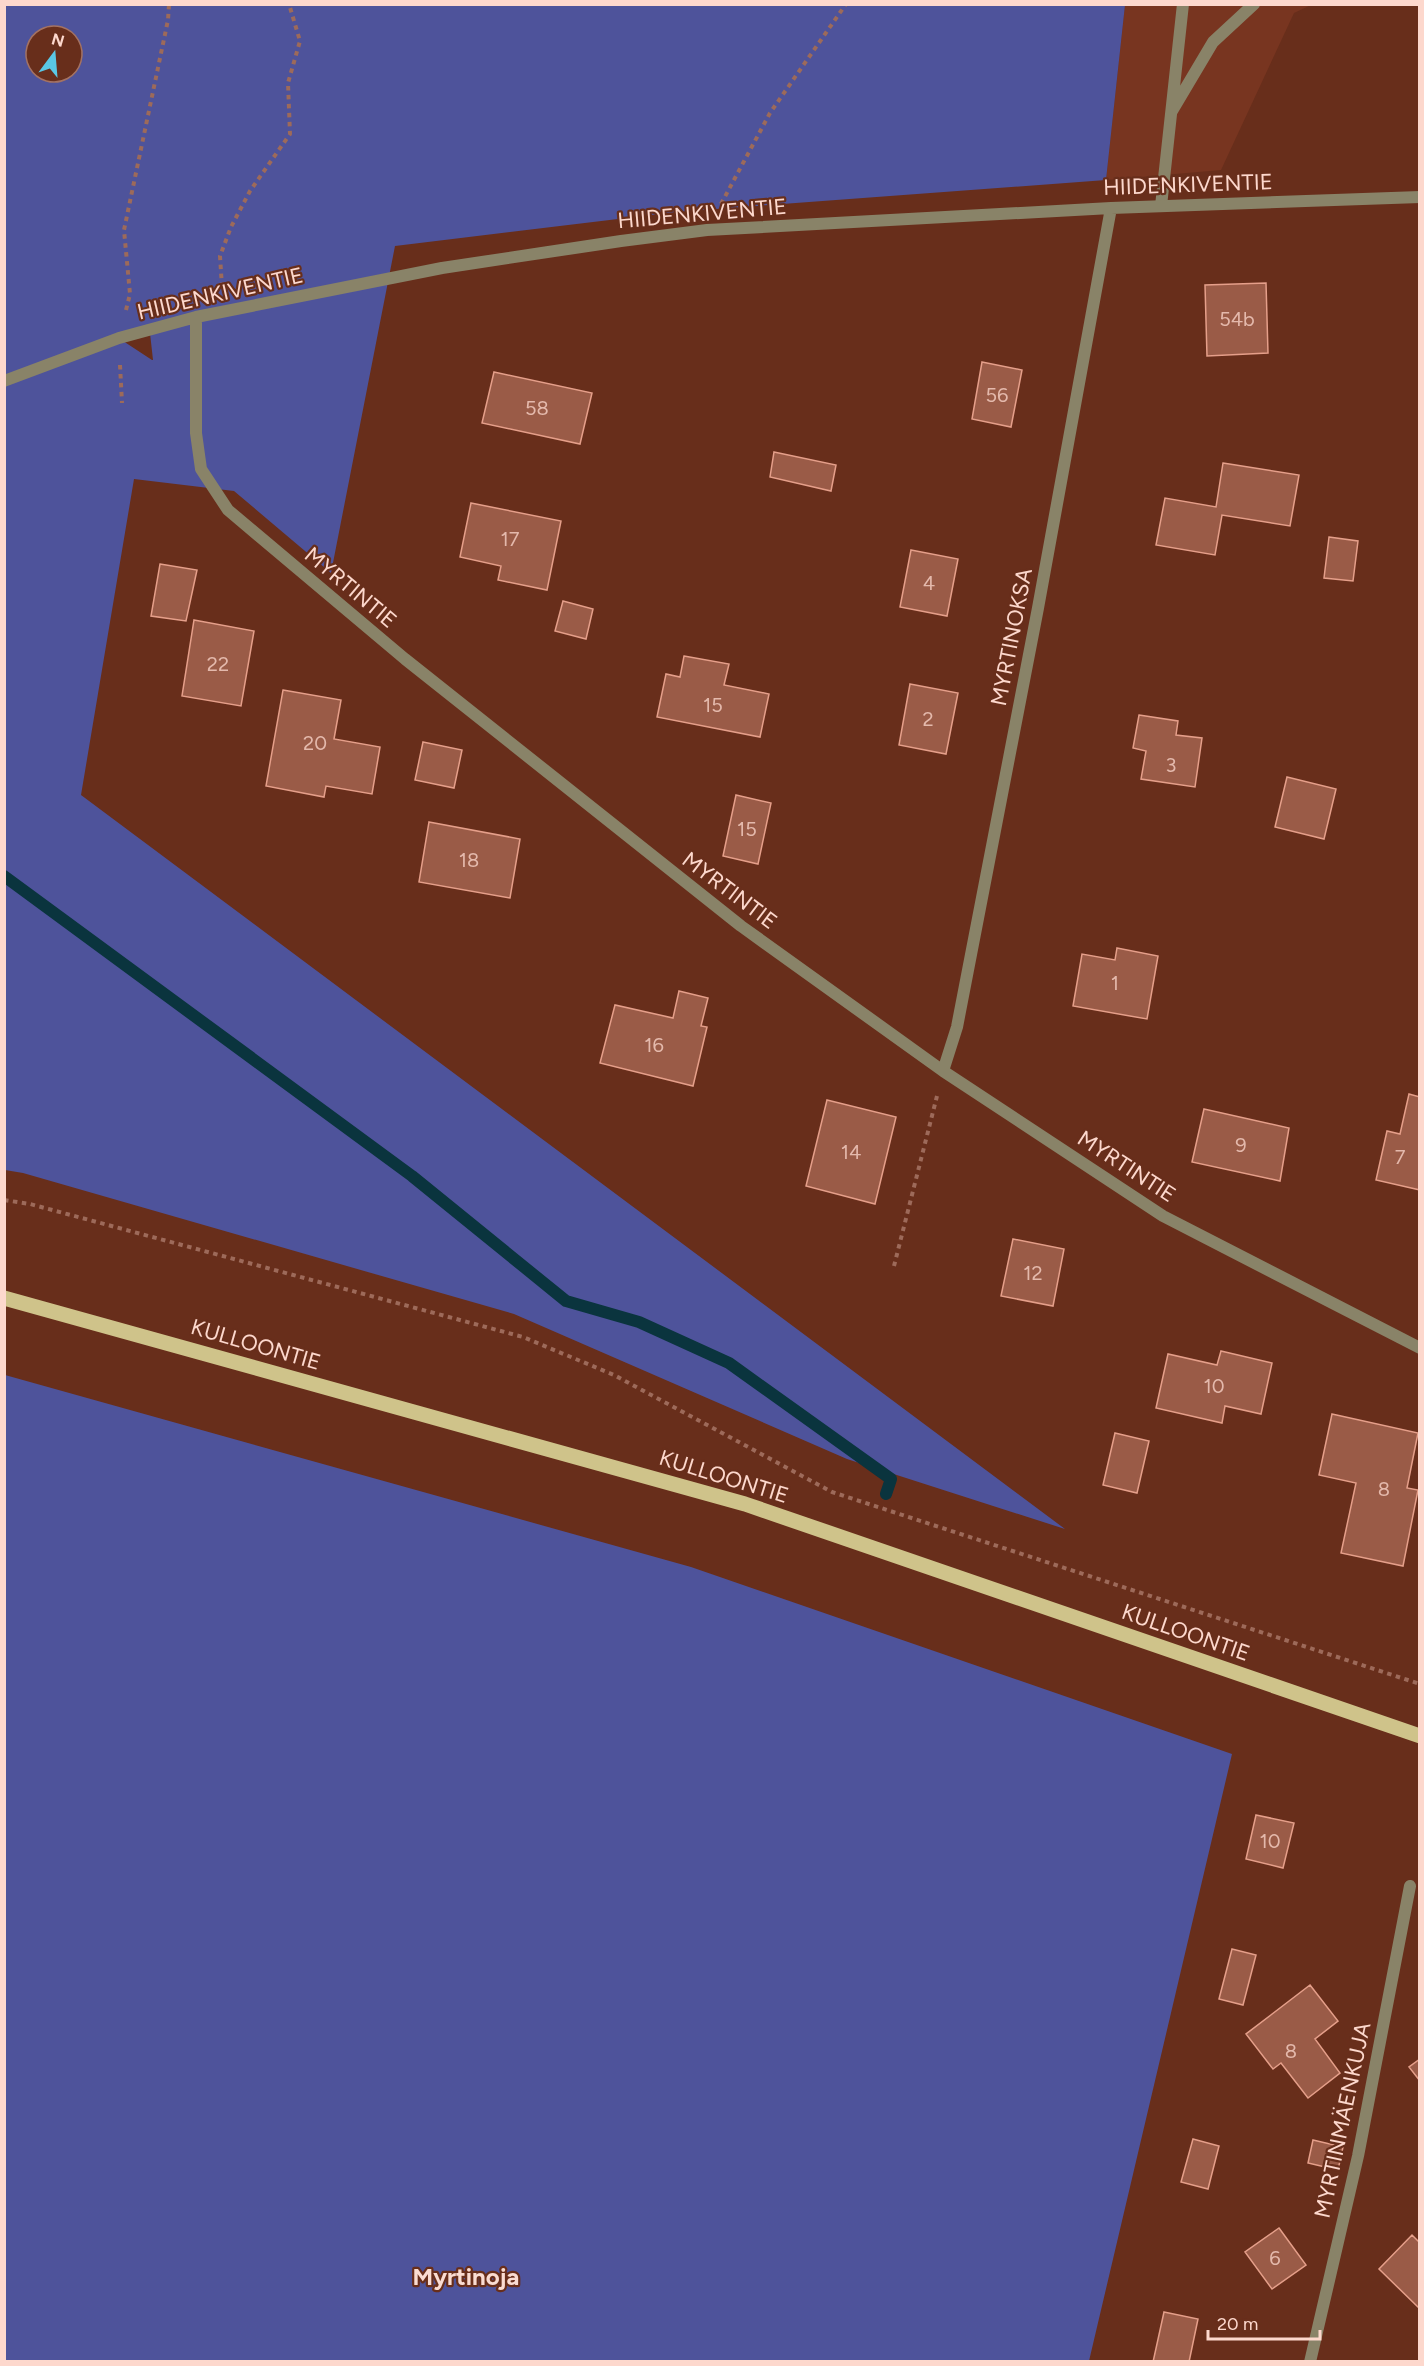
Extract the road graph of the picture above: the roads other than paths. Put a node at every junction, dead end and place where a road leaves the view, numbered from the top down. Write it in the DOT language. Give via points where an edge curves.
graph roads {
  1 [pos="1183,4"];
  2 [pos="1254,4"];
  3 [pos="1170,114"];
  4 [pos="1419,197"];
  5 [pos="1161,206"];
  6 [pos="1111,208"];
  7 [pos="196,316"];
  8 [pos="4,381"];
  9 [pos="943,1071"];
  10 [pos="4,1298"];
  11 [pos="1419,1348"];
  12 [pos="1419,1736"];
  13 [pos="1410,1886"];
  14 [pos="1310,2361"];
  1 -- 3 [label="street"];
  2 -- 3 [label="street" via="1213,42"];
  3 -- 5 [label="street"];
  4 -- 5 [label="street, HIIDENKIVENTIE"];
  5 -- 6 [label="street, HIIDENKIVENTIE"];
  6 -- 7 [label="street, HIIDENKIVENTIE" via="707,230 442,268"];
  6 -- 9 [label="street, MYRTINOKSA" via="959,1016"];
  7 -- 8 [label="street, HIIDENKIVENTIE" via="119,338"];
  7 -- 9 [label="street, MYRTINTIE" via="196,433 201,470 228,510 405,659 682,881"];
  9 -- 11 [label="street, MYRTINTIE" via="1163,1216"];
  10 -- 12 [label="main road, KULLOONTIE" via="746,1504"];
  13 -- 14 [label="street, MYRTINMÄENKUJA" via="1358,2156"];
}
